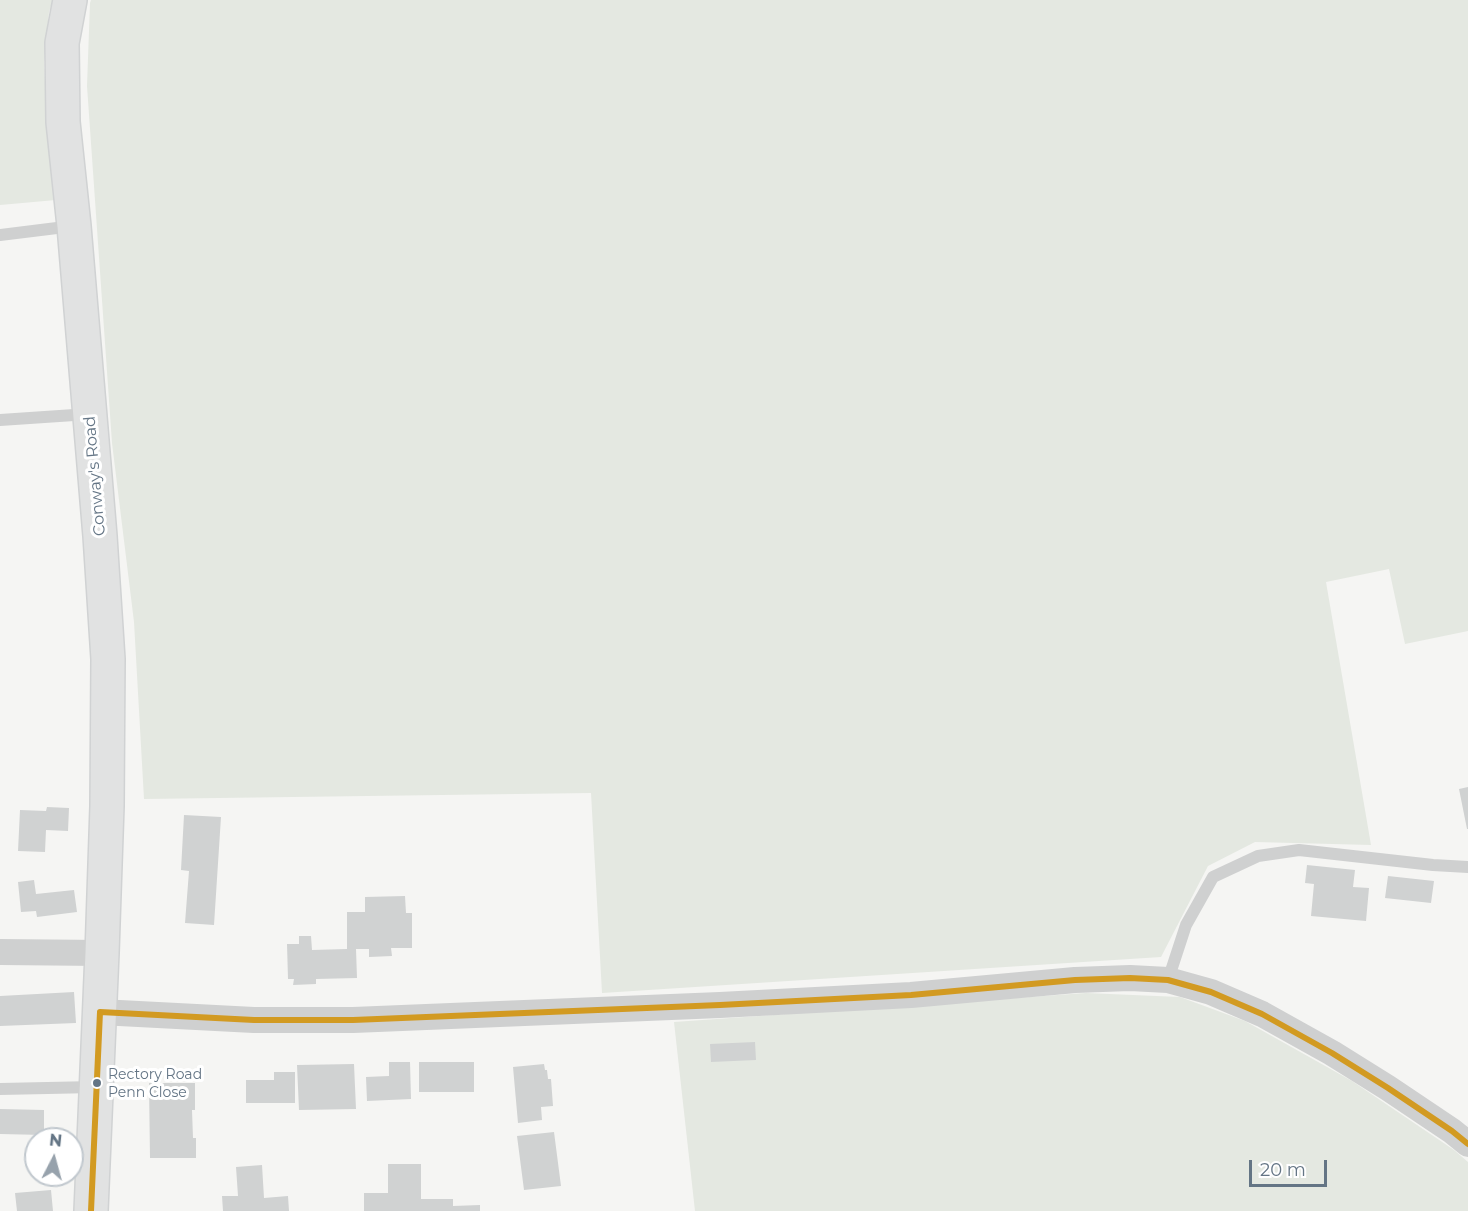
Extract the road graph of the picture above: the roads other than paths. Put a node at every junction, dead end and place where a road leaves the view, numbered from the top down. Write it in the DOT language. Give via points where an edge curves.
graph roads {
  1 [pos="70,0"];
  2 [pos="74,226"];
  3 [pos="0,235"];
  4 [pos="90,414"];
  5 [pos="0,420"];
  6 [pos="1468,867"];
  7 [pos="0,952"];
  8 [pos="102,953"];
  9 [pos="1168,980"];
  10 [pos="100,1012"];
  11 [pos="96,1087"];
  12 [pos="0,1089"];
  13 [pos="1468,1144"];
  14 [pos="91,1211"];
  1 -- 2 [label="main road, Conway's Road" via="62,43 63,122"];
  2 -- 3 [label="lane"];
  2 -- 4 [label="main road, Conway's Road"];
  4 -- 5 [label="lane"];
  4 -- 8 [label="main road, Conway's Road" via="108,659"];
  6 -- 9 [label="lane" via="1299,850 1258,856 1214,877 1186,926"];
  7 -- 8 [label="street"];
  8 -- 10 [label="main road, Conway's Road"];
  9 -- 10 [label="street" via="1075,980 911,995 353,1020 254,1020"];
  9 -- 13 [label="street" via="1211,992 1262,1014 1388,1088"];
  10 -- 11 [label="main road, Conway's Road"];
  11 -- 12 [label="lane"];
  11 -- 14 [label="main road, Conway's Road"];
}
